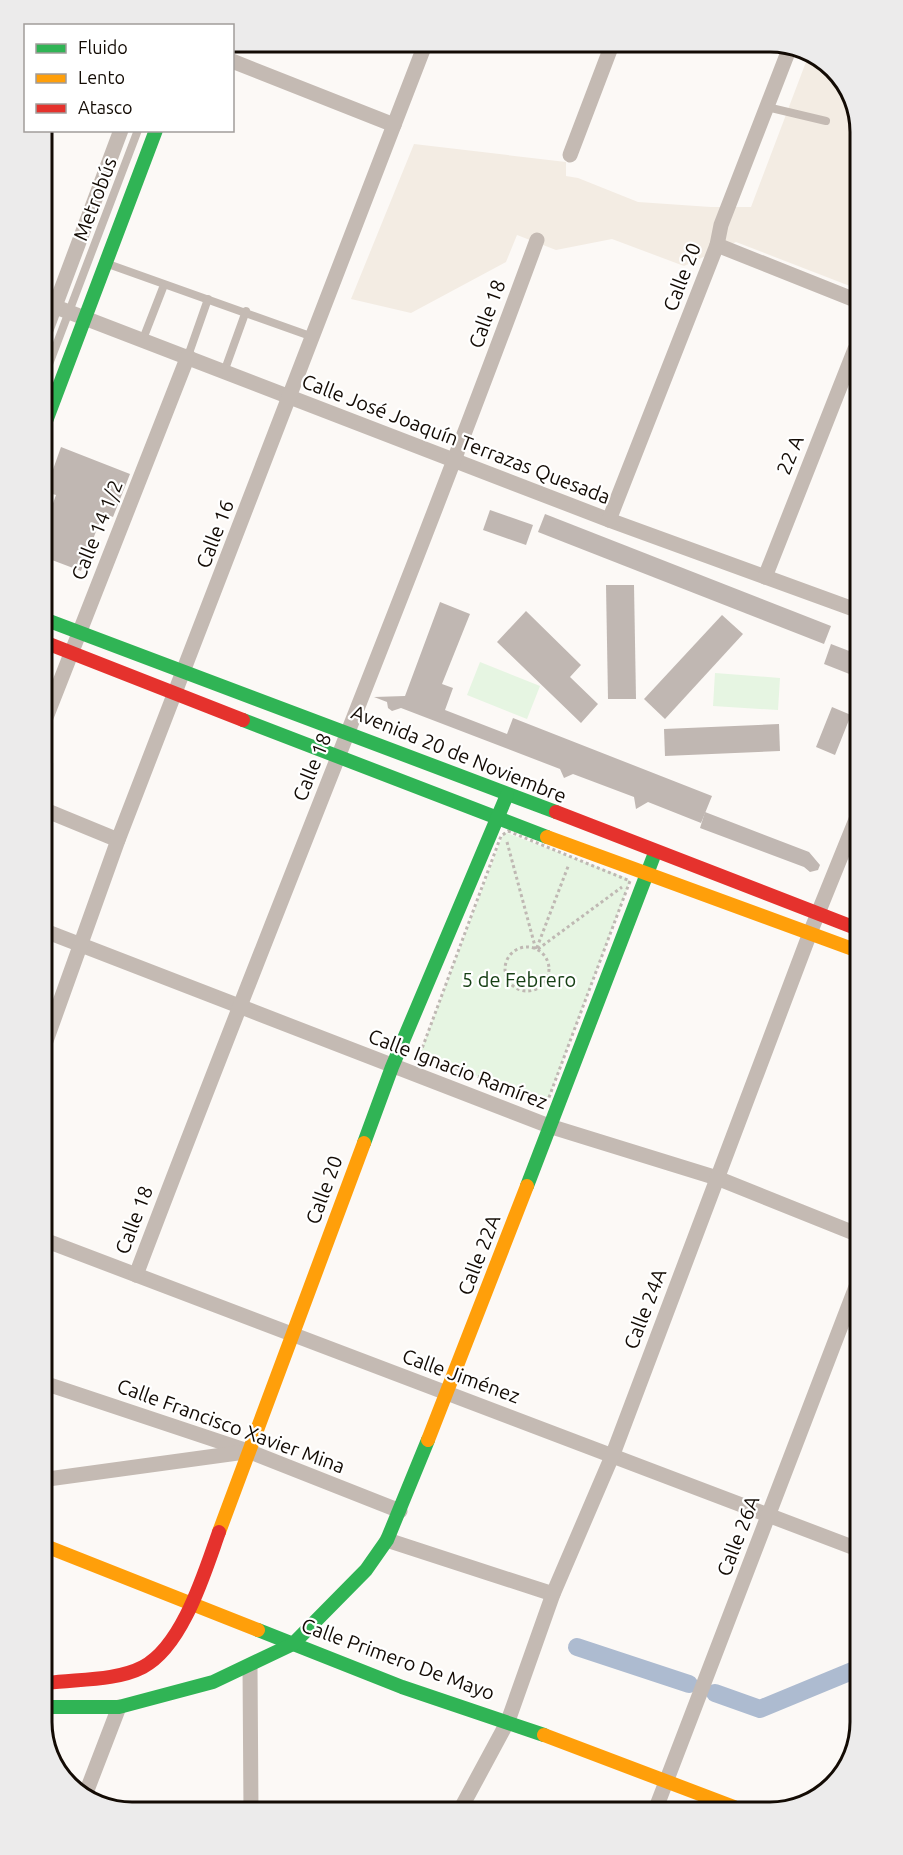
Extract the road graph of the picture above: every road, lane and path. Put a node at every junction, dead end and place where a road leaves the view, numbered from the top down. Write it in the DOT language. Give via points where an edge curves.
graph roads {
  1 [pos="422,52"];
  2 [pos="609,53"];
  3 [pos="787,54"];
  4 [pos="234,63"];
  5 [pos="767,107"];
  6 [pos="826,121"];
  7 [pos="394,125"];
  8 [pos="120,132"];
  9 [pos="137,132"];
  10 [pos="155,132"];
  11 [pos="570,155"];
  12 [pos="537,240"];
  13 [pos="717,245"];
  14 [pos="105,264"];
  15 [pos="164,285"];
  16 [pos="850,298"];
  17 [pos="208,299"];
  18 [pos="56,307"];
  19 [pos="246,311"];
  20 [pos="86,318"];
  21 [pos="53,325"];
  22 [pos="313,337"];
  23 [pos="143,339"];
  24 [pos="188,357"];
  25 [pos="850,362"];
  26 [pos="224,372"];
  27 [pos="289,398"];
  28 [pos="53,404"];
  29 [pos="456,460"];
  30 [pos="609,520"];
  31 [pos="765,577"];
  32 [pos="850,608"];
  33 [pos="53,622"];
  34 [pos="79,632"];
  35 [pos="53,646"];
  36 [pos="70,653"];
  37 [pos="184,672"];
  38 [pos="176,693"];
  39 [pos="53,700"];
  40 [pos="350,732"];
  41 [pos="340,756"];
  42 [pos="507,795"];
  43 [pos="53,813"];
  44 [pos="497,819"];
  45 [pos="504,832"];
  46 [pos="850,834"];
  47 [pos="118,840"];
  48 [pos="655,852"];
  49 [pos="572,856"];
  50 [pos="647,873"];
  51 [pos="630,881"];
  52 [pos="818,914"];
  53 [pos="850,926"];
  54 [pos="810,933"];
  55 [pos="52,934"];
  56 [pos="81,944"];
  57 [pos="850,948"];
  58 [pos="537,950"];
  59 [pos="237,1007"];
  60 [pos="52,1023"];
  61 [pos="392,1066"];
  62 [pos="549,1126"];
  63 [pos="717,1178"];
  64 [pos="850,1231"];
  65 [pos="52,1244"];
  66 [pos="136,1275"];
  67 [pos="850,1302"];
  68 [pos="293,1335"];
  69 [pos="52,1386"];
  70 [pos="447,1395"];
  71 [pos="248,1451"];
  72 [pos="613,1454"];
  73 [pos="52,1478"];
  74 [pos="400,1511"];
  75 [pos="768,1515"];
  76 [pos="387,1540"];
  77 [pos="850,1546"];
  78 [pos="52,1550"];
  79 [pos="553,1594"];
  80 [pos="194,1604"];
  81 [pos="293,1644"];
  82 [pos="250,1665"];
  83 [pos="52,1683"];
  84 [pos="52,1707"];
  85 [pos="119,1707"];
  86 [pos="508,1721"];
  87 [pos="667,1780"];
  88 [pos="88,1789"];
  89 [pos="251,1802"];
  90 [pos="464,1802"];
  91 [pos="658,1802"];
  92 [pos="722,1802"];
  1 -- 7 [label="street, Calle 16"];
  2 -- 11 [label="street"];
  3 -- 5 [label="street, Calle 20"];
  4 -- 7 [label="street"];
  5 -- 6 [label="lane"];
  5 -- 13 [label="street, Calle 20" via="721,225"];
  7 -- 22 [label="street, Calle 16"];
  8 -- 18 [label="street"];
  9 -- 18 [label="lane, Metrobús"];
  10 -- 14 [label="main road"];
  12 -- 29 [label="street, Calle 18"];
  13 -- 16 [label="street"];
  13 -- 30 [label="street, Calle 20"];
  14 -- 15 [label="lane"];
  14 -- 20 [label="main road"];
  15 -- 17 [label="lane"];
  15 -- 23 [label="lane"];
  17 -- 19 [label="lane"];
  17 -- 24 [label="lane"];
  18 -- 20 [label="street, Calle José Joaquín Terrazas Quesada"];
  18 -- 21 [label="lane, Metrobús"];
  19 -- 22 [label="lane"];
  19 -- 26 [label="lane"];
  20 -- 23 [label="street, Calle José Joaquín Terrazas Quesada"];
  20 -- 28 [label="main road"];
  22 -- 27 [label="street, Calle 16"];
  23 -- 24 [label="street, Calle José Joaquín Terrazas Quesada"];
  24 -- 26 [label="street, Calle José Joaquín Terrazas Quesada"];
  24 -- 34 [label="street, Calle 14 1/2"];
  25 -- 31 [label="street, 22 A"];
  26 -- 27 [label="street, Calle José Joaquín Terrazas Quesada"];
  27 -- 29 [label="street, Calle José Joaquín Terrazas Quesada"];
  27 -- 37 [label="street, Calle 16"];
  29 -- 30 [label="street, Calle José Joaquín Terrazas Quesada"];
  29 -- 40 [label="street, Calle 18"];
  30 -- 31 [label="street, Calle José Joaquín Terrazas Quesada"];
  31 -- 32 [label="street, Calle José Joaquín Terrazas Quesada"];
  33 -- 34 [label="main road, Avenida 20 de Noviembre"];
  34 -- 36 [label="street, Calle 14 1/2"];
  34 -- 37 [label="main road, Avenida 20 de Noviembre"];
  35 -- 36 [label="main road"];
  36 -- 38 [label="main road"];
  36 -- 39 [label="street, Calle 14 1/2"];
  37 -- 38 [label="street, Calle 16"];
  37 -- 40 [label="main road, Avenida 20 de Noviembre"];
  38 -- 41 [label="main road"];
  38 -- 47 [label="street, Calle 16"];
  40 -- 41 [label="street, Calle 18"];
  40 -- 42 [label="main road, Avenida 20 de Noviembre"];
  41 -- 44 [label="main road"];
  41 -- 59 [label="street, Calle 18"];
  42 -- 44 [label="main road, Calle 20"];
  42 -- 48 [label="main road, Avenida 20 de Noviembre"];
  43 -- 47 [label="street"];
  44 -- 50 [label="main road"];
  44 -- 61 [label="main road, Calle 20"];
  45 -- 49 [label="path"];
  45 -- 51 [label="path" via="420,1054 537,1102 548,1100"];
  45 -- 58 [label="path"];
  46 -- 52 [label="street, Calle 24A"];
  47 -- 56 [label="street, Calle 16"];
  48 -- 50 [label="main road, Calle 22A"];
  48 -- 52 [label="main road, Avenida 20 de Noviembre"];
  49 -- 51 [label="path"];
  49 -- 58 [label="path"];
  50 -- 54 [label="main road"];
  50 -- 62 [label="main road, Calle 22A"];
  51 -- 58 [label="path"];
  52 -- 53 [label="main road, Avenida 20 de Noviembre"];
  52 -- 54 [label="street, Calle 24A"];
  54 -- 57 [label="main road"];
  54 -- 63 [label="street, Calle 24A"];
  55 -- 56 [label="street, Calle Ignacio Ramírez"];
  56 -- 59 [label="street, Calle Ignacio Ramírez"];
  56 -- 60 [label="street, Calle 16"];
  58 -- 58 [label="path" via="523,948 507,961 508,981 519,990 540,987 548,975 547,960"];
  59 -- 61 [label="street, Calle Ignacio Ramírez"];
  59 -- 66 [label="street, Calle 18"];
  61 -- 62 [label="street, Calle Ignacio Ramírez"];
  61 -- 68 [label="main road, Calle 20"];
  62 -- 63 [label="street, Calle Ignacio Ramírez"];
  62 -- 70 [label="main road, Calle 22A"];
  63 -- 64 [label="street, Calle Ignacio Ramírez"];
  63 -- 72 [label="street, Calle 24A"];
  65 -- 66 [label="street, Calle Jiménez"];
  66 -- 68 [label="street, Calle Jiménez"];
  67 -- 75 [label="street, Calle 26A"];
  68 -- 70 [label="street, Calle Jiménez"];
  68 -- 71 [label="main road, Calle 20"];
  69 -- 71 [label="street, Calle Francisco Xavier Mina"];
  70 -- 72 [label="street, Calle Jiménez"];
  70 -- 74 [label="main road, Calle 22A"];
  71 -- 73 [label="street"];
  71 -- 74 [label="street, Calle Francisco Xavier Mina"];
  71 -- 80 [label="main road, Calle 20"];
  72 -- 75 [label="street, Calle Jiménez"];
  72 -- 79 [label="street, Calle 24A"];
  74 -- 76 [label="main road, Calle 22A"];
  75 -- 77 [label="street, Calle Jiménez"];
  75 -- 87 [label="street, Calle 26A"];
  76 -- 79 [label="street"];
  76 -- 81 [label="main road, Calle 22A" via="342,1597"];
  78 -- 80 [label="main road, Calle Primero De Mayo"];
  79 -- 86 [label="street, Calle 24A"];
  80 -- 81 [label="main road, Calle Primero De Mayo"];
  80 -- 83 [label="main road, Calle 20" via="162,1652 145,1666 124,1674"];
  81 -- 82 [label="main road, Calle 22A"];
  81 -- 86 [label="main road, Calle Primero De Mayo" via="402,1687"];
  82 -- 85 [label="main road, Calle 22A" via="213,1682"];
  82 -- 89 [label="street"];
  84 -- 85 [label="main road, Calle 22A"];
  85 -- 88 [label="street"];
  86 -- 87 [label="main road, Calle Primero De Mayo"];
  86 -- 90 [label="street, Calle 24A"];
  87 -- 91 [label="street, Calle 26A"];
  87 -- 92 [label="main road, Calle Primero De Mayo"];
}
